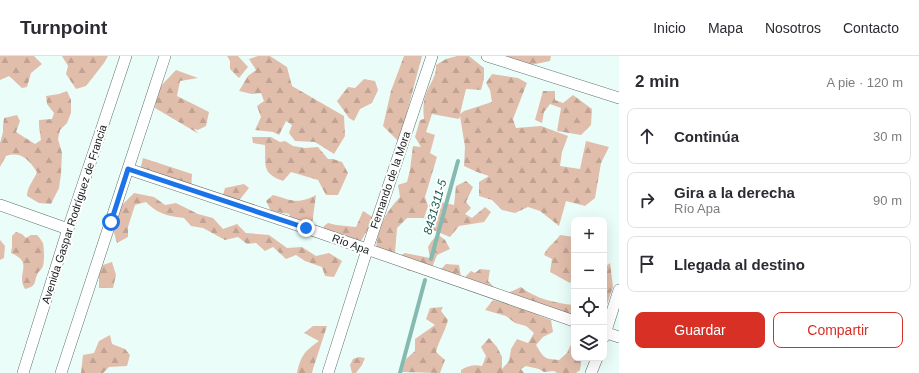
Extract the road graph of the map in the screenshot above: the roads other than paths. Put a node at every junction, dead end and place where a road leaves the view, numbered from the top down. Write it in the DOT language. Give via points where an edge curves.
graph roads {
  1 [pos="126,56"];
  2 [pos="165,56"];
  3 [pos="432,56"];
  4 [pos="487,56"];
  5 [pos="619,98"];
  6 [pos="128,169"];
  7 [pos="0,205"];
  8 [pos="68,229"];
  9 [pos="367,250"];
  10 [pos="619,290"];
  11 [pos="571,320"];
  12 [pos="607,328"];
  13 [pos="607,334"];
  14 [pos="619,337"];
  15 [pos="596,361"];
  16 [pos="23,373"];
  17 [pos="61,373"];
  18 [pos="328,373"];
  19 [pos="592,373"];
  1 -- 8 [label="street, Avenida Gaspar Rodríguez de Francia"];
  2 -- 6 [label="street"];
  3 -- 9 [label="street, Fernando de la Mora"];
  4 -- 5 [label="street"];
  6 -- 9 [label="street, Río Apa"];
  6 -- 17 [label="street"];
  7 -- 8 [label="street"];
  8 -- 16 [label="street, Avenida Gaspar Rodríguez de Francia"];
  9 -- 11 [label="street, Río Apa"];
  9 -- 18 [label="street, Fernando de la Mora"];
  10 -- 12 [label="street"];
  13 -- 14 [label="street"];
  15 -- 19 [label="street"];
}
